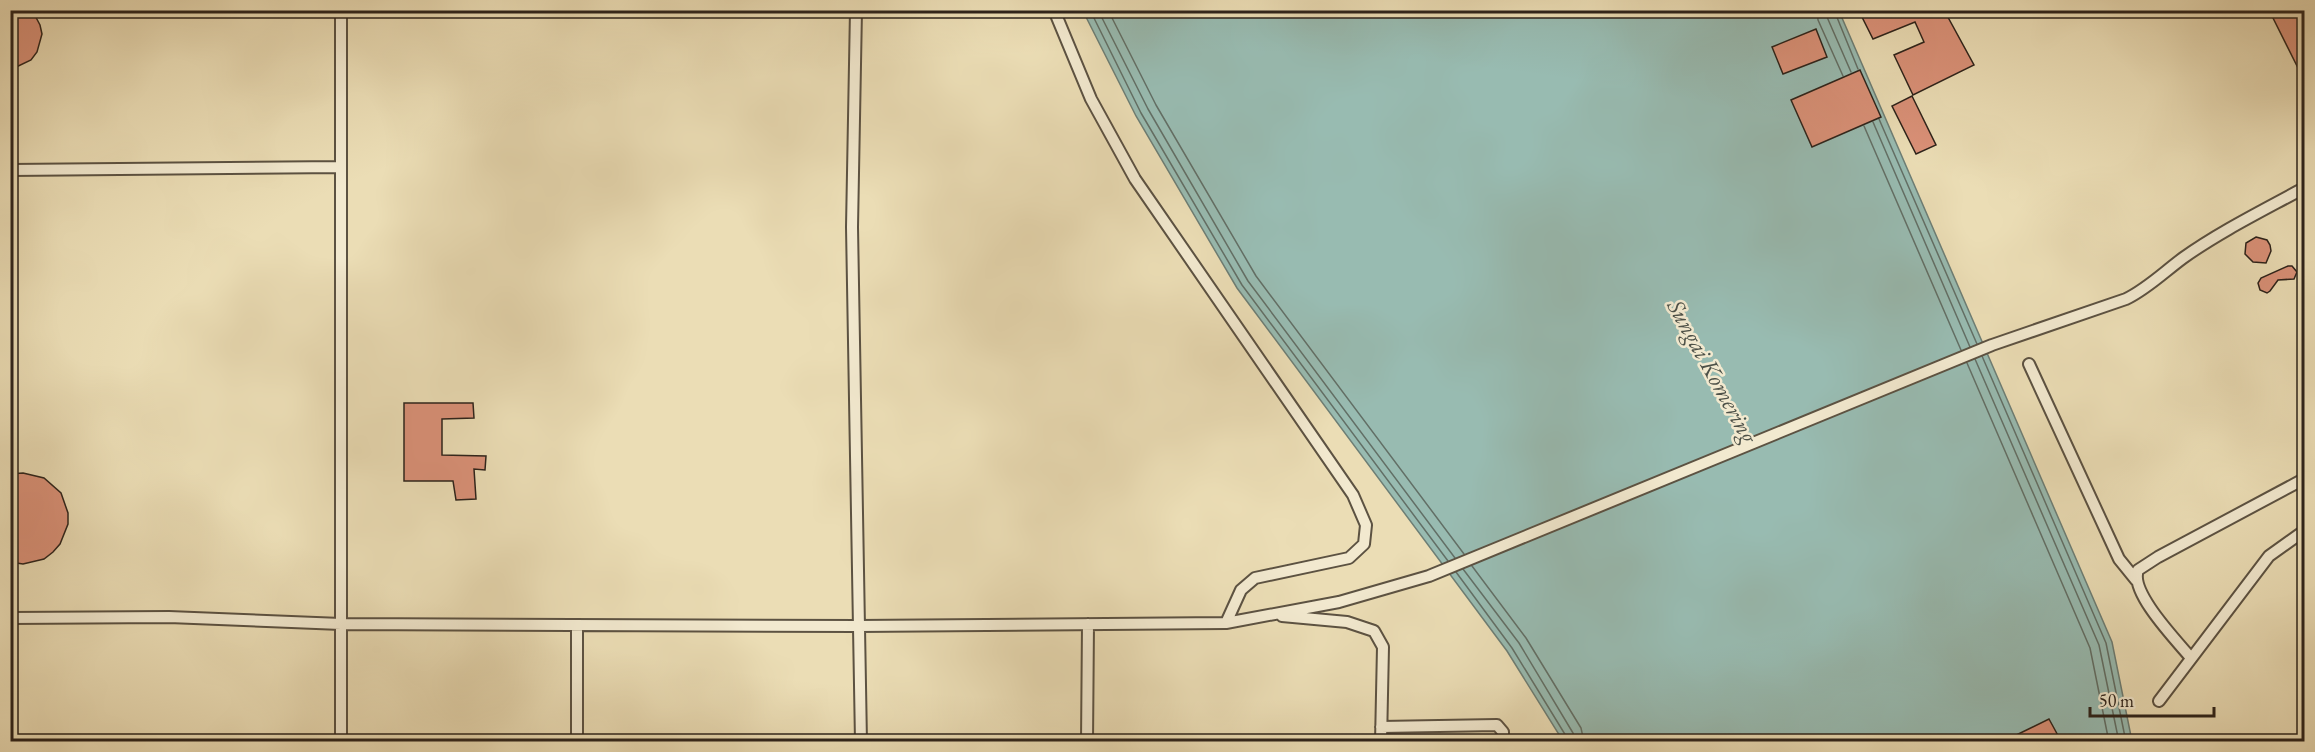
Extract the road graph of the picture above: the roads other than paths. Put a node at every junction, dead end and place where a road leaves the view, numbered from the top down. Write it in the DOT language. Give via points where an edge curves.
graph roads {
  1 [pos="341,10"];
  2 [pos="856,10"];
  3 [pos="1054,10"];
  4 [pos="341,167"];
  5 [pos="10,170"];
  6 [pos="2304,188"];
  7 [pos="2028,364"];
  8 [pos="2304,479"];
  9 [pos="2304,531"];
  10 [pos="2136,580"];
  11 [pos="1270,615"];
  12 [pos="10,618"];
  13 [pos="1226,623"];
  14 [pos="341,624"];
  15 [pos="1088,624"];
  16 [pos="577,625"];
  17 [pos="858,626"];
  18 [pos="2191,658"];
  19 [pos="2159,701"];
  20 [pos="1381,727"];
  21 [pos="341,741"];
  22 [pos="577,741"];
  23 [pos="861,741"];
  24 [pos="1087,741"];
  25 [pos="1381,741"];
  26 [pos="1503,741"];
  1 -- 4 [label="lane"];
  2 -- 17 [label="lane" via="852,228"];
  3 -- 13 [label="lane" via="1091,99 1135,179 1353,495 1366,525 1364,544 1349,558 1255,578 1241,590"];
  4 -- 5 [label="lane"];
  4 -- 14 [label="lane"];
  6 -- 11 [label="lane" via="2217,236 2137,294 1992,345 1429,576 1339,602"];
  7 -- 10 [label="lane" via="2119,559"];
  8 -- 10 [label="lane" via="2151,561 2138,570"];
  9 -- 18 [label="lane" via="2269,556"];
  10 -- 18 [label="lane" via="2158,619"];
  11 -- 13 [label="lane"];
  11 -- 20 [label="lane" via="1347,622 1374,631 1383,647"];
  12 -- 14 [label="lane" via="169,617"];
  13 -- 15 [label="lane"];
  14 -- 16 [label="lane"];
  14 -- 21 [label="lane"];
  15 -- 17 [label="lane"];
  15 -- 24 [label="lane"];
  16 -- 17 [label="lane"];
  16 -- 22 [label="lane"];
  17 -- 23 [label="lane"];
  18 -- 19 [label="lane"];
  20 -- 25 [label="lane"];
  20 -- 26 [label="lane" via="1497,725 1503,732"];
}
